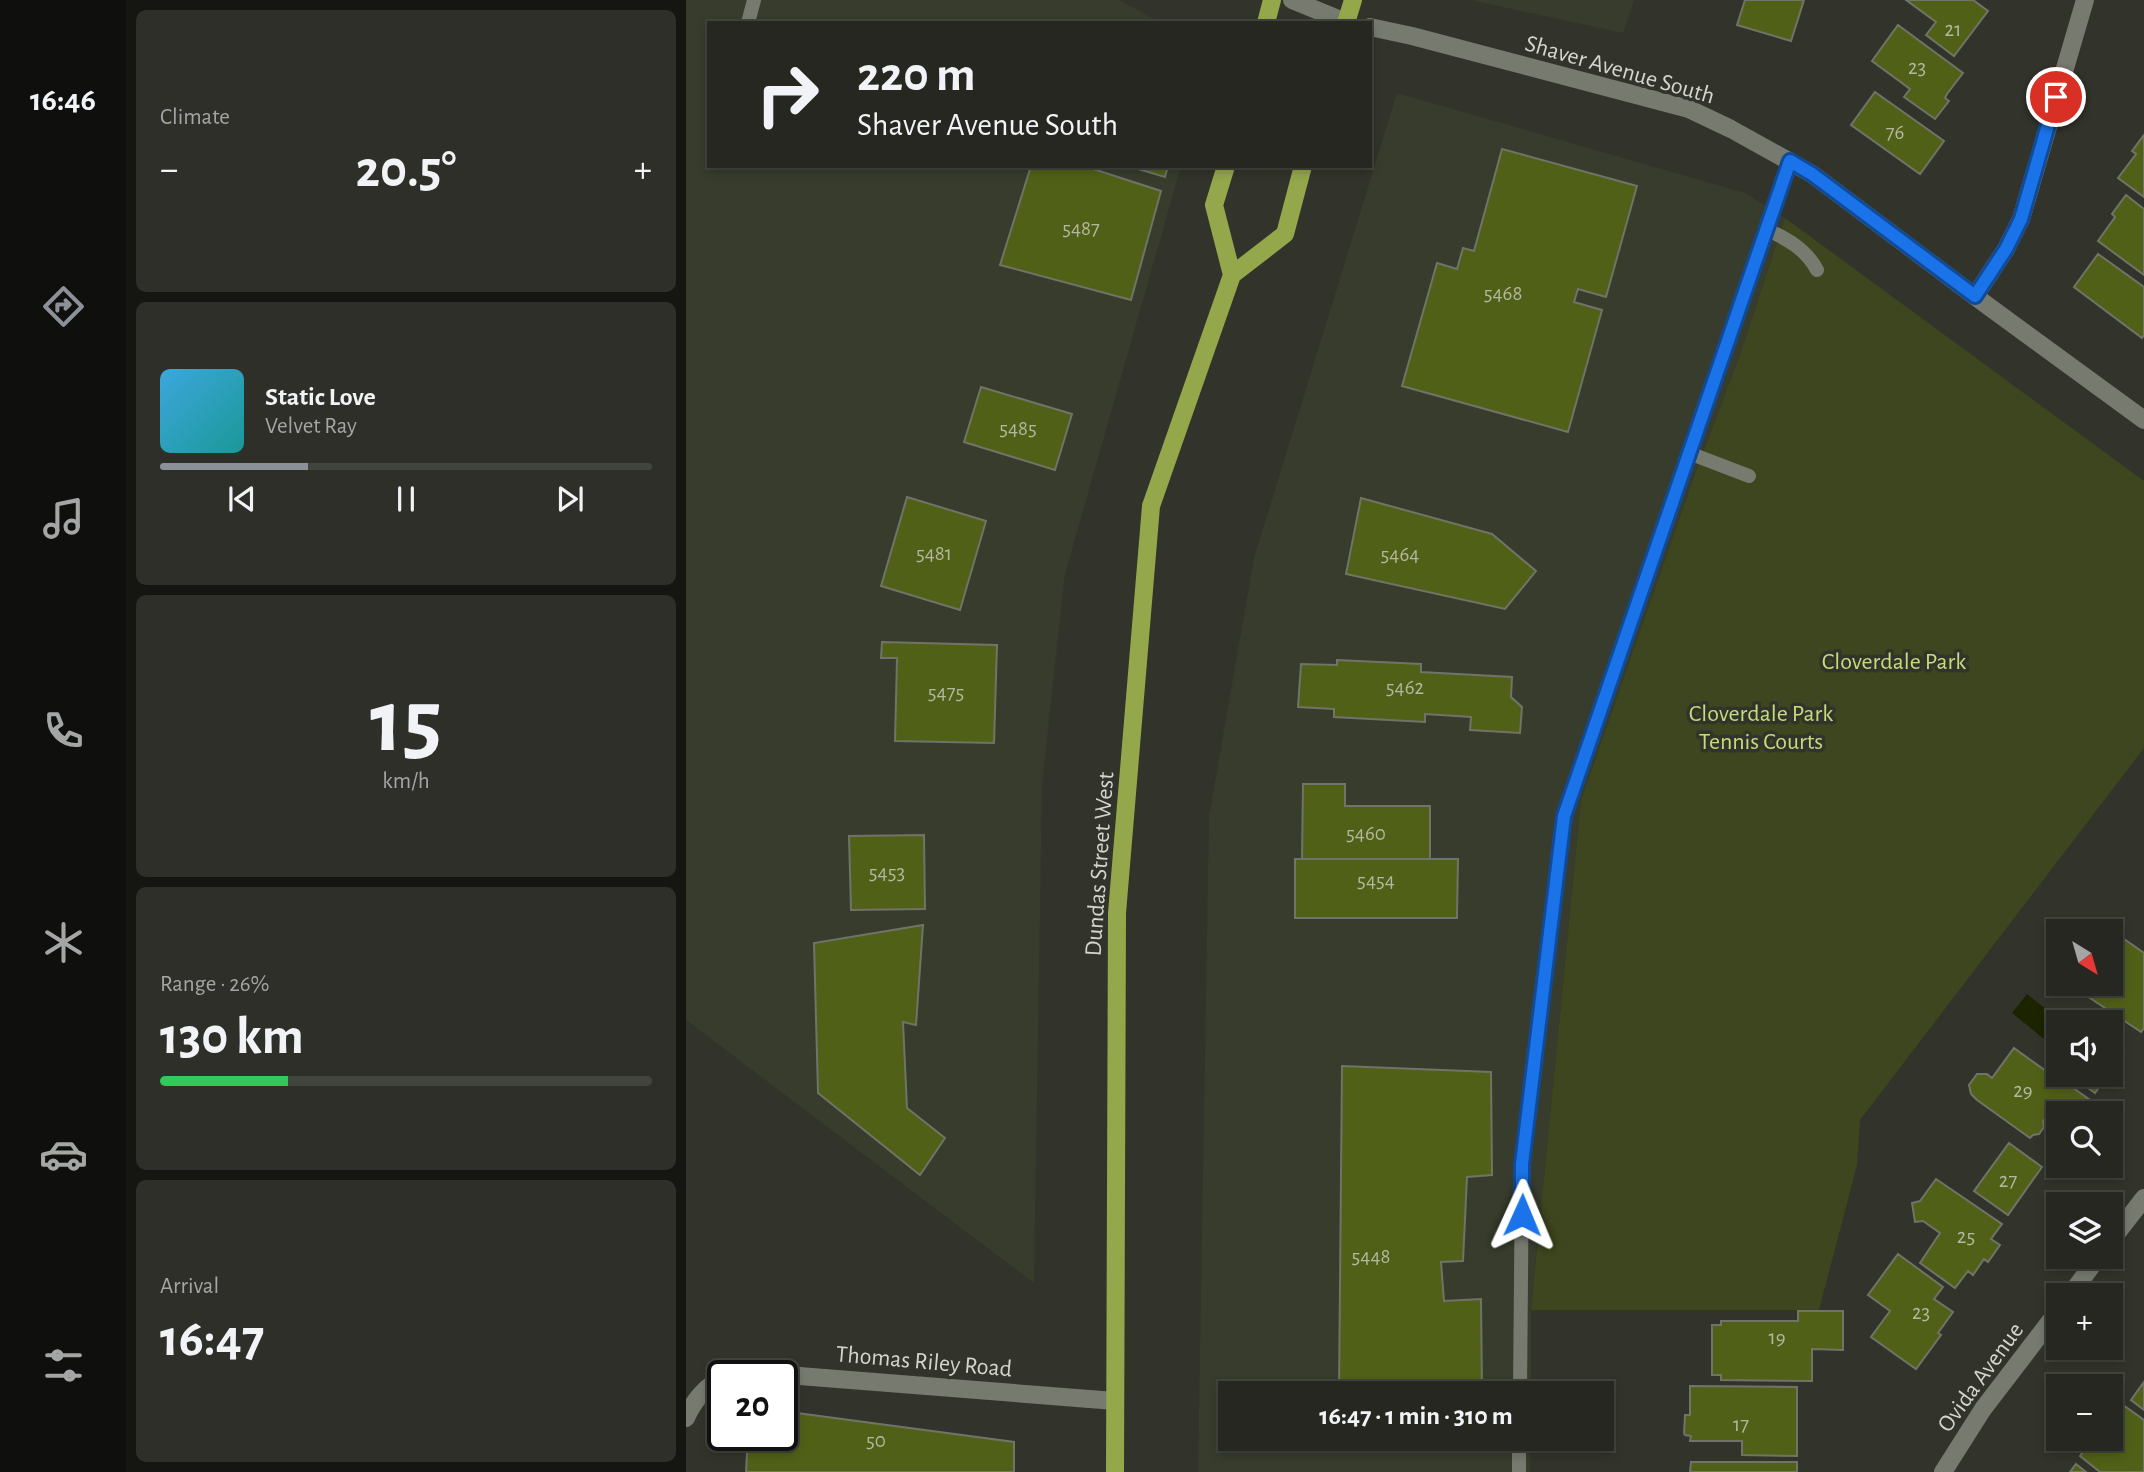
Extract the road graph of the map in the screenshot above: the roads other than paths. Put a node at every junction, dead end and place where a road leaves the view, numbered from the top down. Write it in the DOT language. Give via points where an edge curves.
graph roads {
  1 [pos="754,0"];
  2 [pos="1272,0"];
  3 [pos="1292,0"];
  4 [pos="1353,0"];
  5 [pos="2085,0"];
  6 [pos="749,21"];
  7 [pos="1267,21"];
  8 [pos="1342,21"];
  9 [pos="1348,21"];
  10 [pos="1372,27"];
  11 [pos="1790,161"];
  12 [pos="1225,168"];
  13 [pos="1302,168"];
  14 [pos="1766,229"];
  15 [pos="1817,270"];
  16 [pos="1233,275"];
  17 [pos="1975,296"];
  18 [pos="2144,420"];
  19 [pos="1689,453"];
  20 [pos="1749,476"];
  21 [pos="2144,1198"];
  22 [pos="2123,1225"];
  23 [pos="2046,1327"];
  24 [pos="798,1376"];
  25 [pos="1520,1381"];
  26 [pos="707,1388"];
  27 [pos="1115,1401"];
  28 [pos="686,1418"];
  29 [pos="1520,1451"];
  30 [pos="1115,1472"];
  31 [pos="1519,1472"];
  32 [pos="1943,1472"];
  1 -- 6 [label="lane"];
  2 -- 7 [label="main road"];
  3 -- 8 [label="street"];
  4 -- 9 [label="main road"];
  5 -- 17 [label="street" via="2021,219"];
  10 -- 11 [label="street, Shaver Avenue South" via="1689,109"];
  11 -- 14 [label="lane"];
  11 -- 17 [label="street, Shaver Avenue South"];
  12 -- 16 [label="main road" via="1214,205"];
  13 -- 16 [label="main road" via="1285,234"];
  14 -- 15 [label="lane" via="1810,256"];
  14 -- 19 [label="lane"];
  16 -- 27 [label="main road, Dundas Street West" via="1150,506 1117,913"];
  17 -- 18 [label="street, Shaver Avenue South"];
  19 -- 20 [label="lane"];
  19 -- 25 [label="lane" via="1564,816 1522,1164"];
  21 -- 22 [label="street"];
  23 -- 32 [label="street, Ovida Avenue" via="1983,1409"];
  24 -- 27 [label="street, Thomas Riley Road"];
  26 -- 28 [label="street"];
  27 -- 30 [label="main road, Dundas Street West"];
  29 -- 31 [label="lane"];
}
